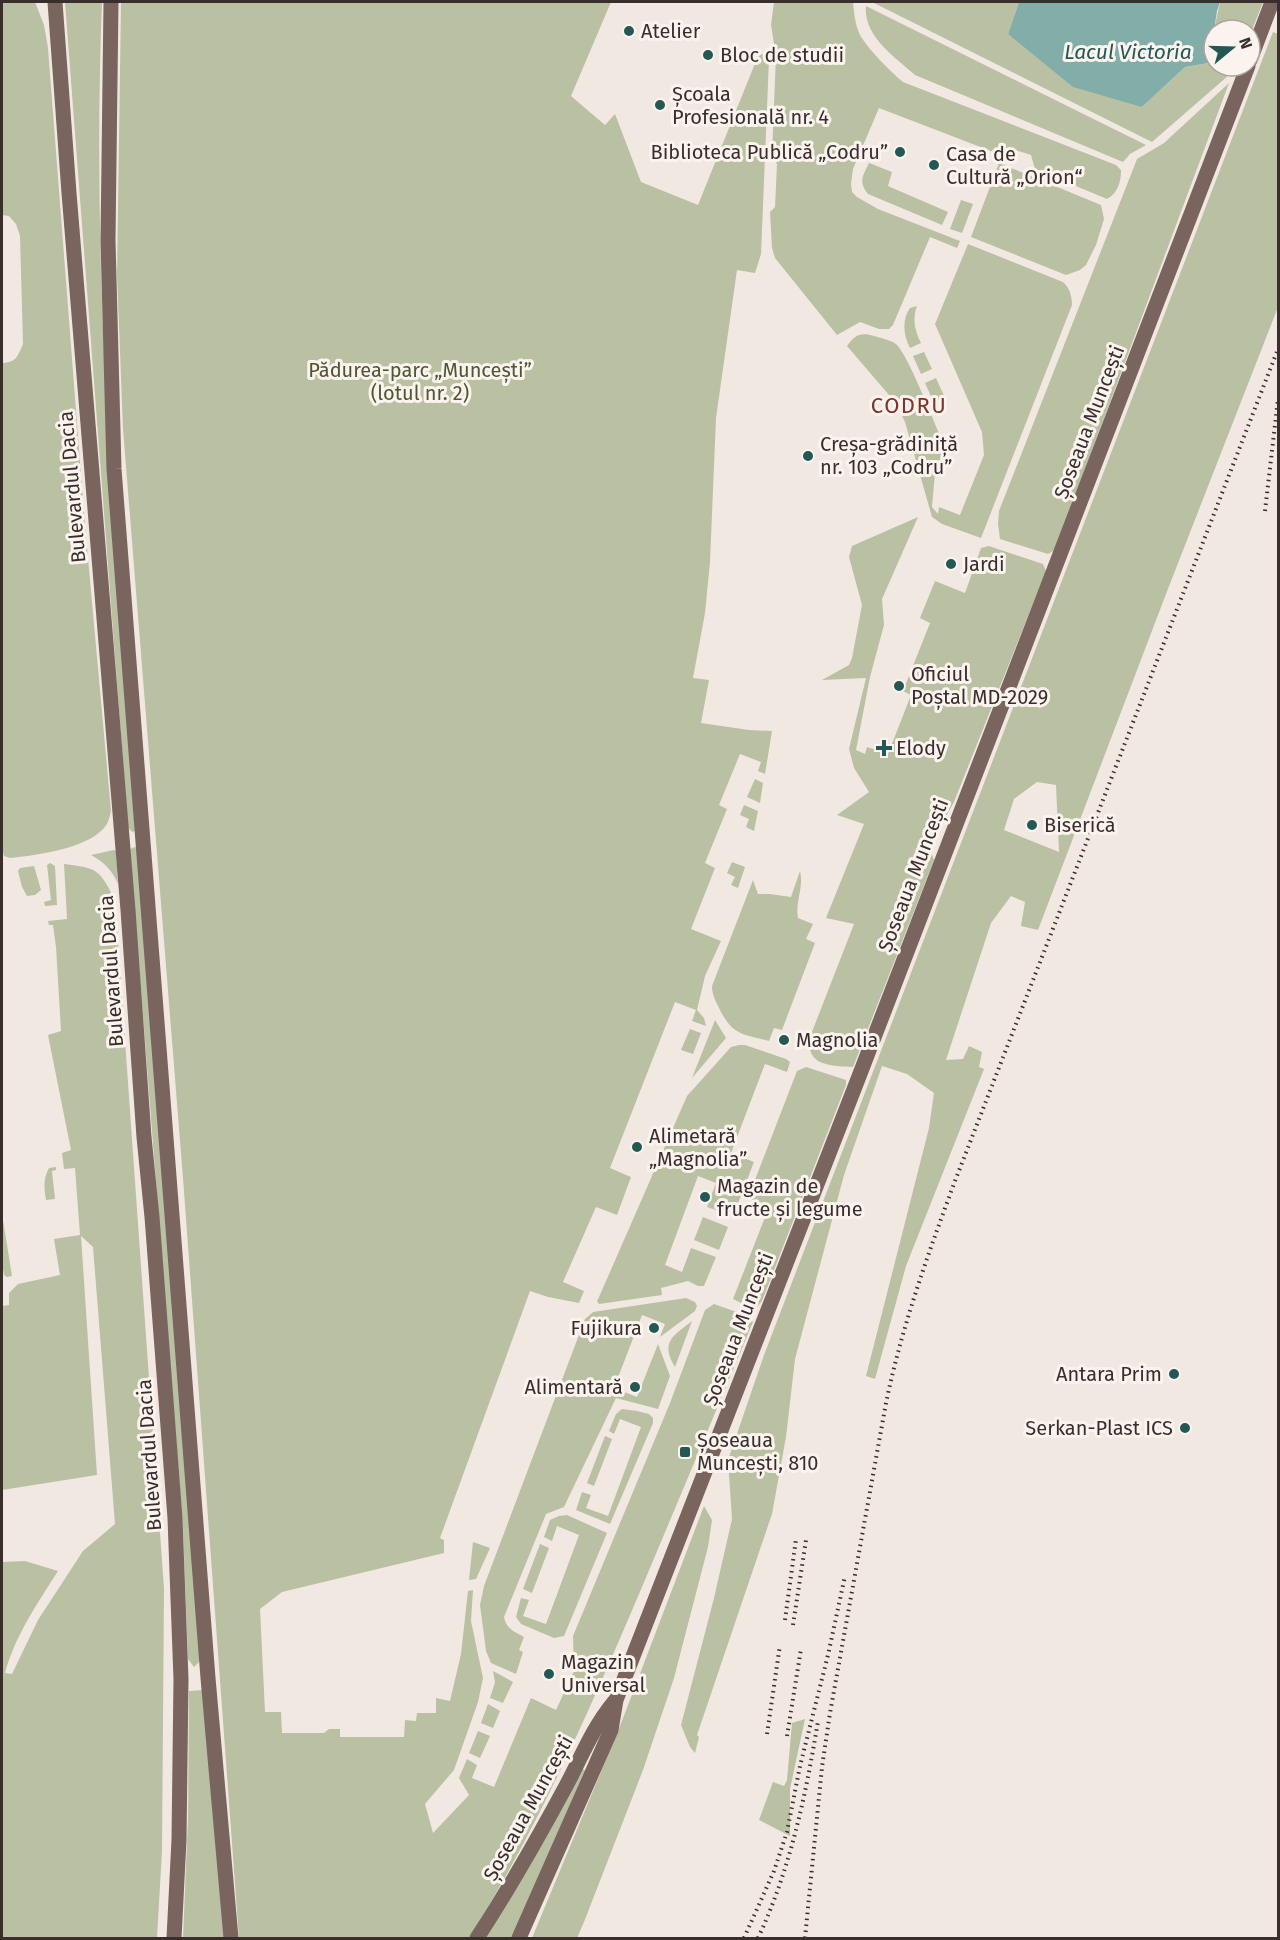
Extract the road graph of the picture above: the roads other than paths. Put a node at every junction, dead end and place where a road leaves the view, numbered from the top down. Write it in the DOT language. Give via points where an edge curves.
graph roads {
  1 [pos="55,2"];
  2 [pos="111,2"];
  3 [pos="1272,2"];
  4 [pos="1262,28"];
  5 [pos="1243,78"];
  6 [pos="143,838"];
  7 [pos="121,840"];
  8 [pos="181,1678"];
  9 [pos="208,1678"];
  10 [pos="616,1700"];
  11 [pos="174,1938"];
  12 [pos="231,1938"];
  13 [pos="477,1938"];
  14 [pos="519,1938"];
  1 -- 7 [label="main road, Bulevardul Dacia"];
  2 -- 6 [label="main road" via="108,240 114,469"];
  3 -- 4 [label="main road"];
  5 -- 10 [label="main road, Șoseaua Muncești"];
  6 -- 7 [label="main road"];
  6 -- 9 [label="main road"];
  7 -- 8 [label="main road, Bulevardul Dacia" via="175,1518"];
  8 -- 9 [label="main road"];
  8 -- 11 [label="main road, Bulevardul Dacia"];
  9 -- 12 [label="main road"];
  10 -- 13 [label="main road, Șoseaua Muncești" via="598,1722 566,1786"];
  10 -- 14 [label="main road, Șoseaua Muncești" via="611,1730"];
}
